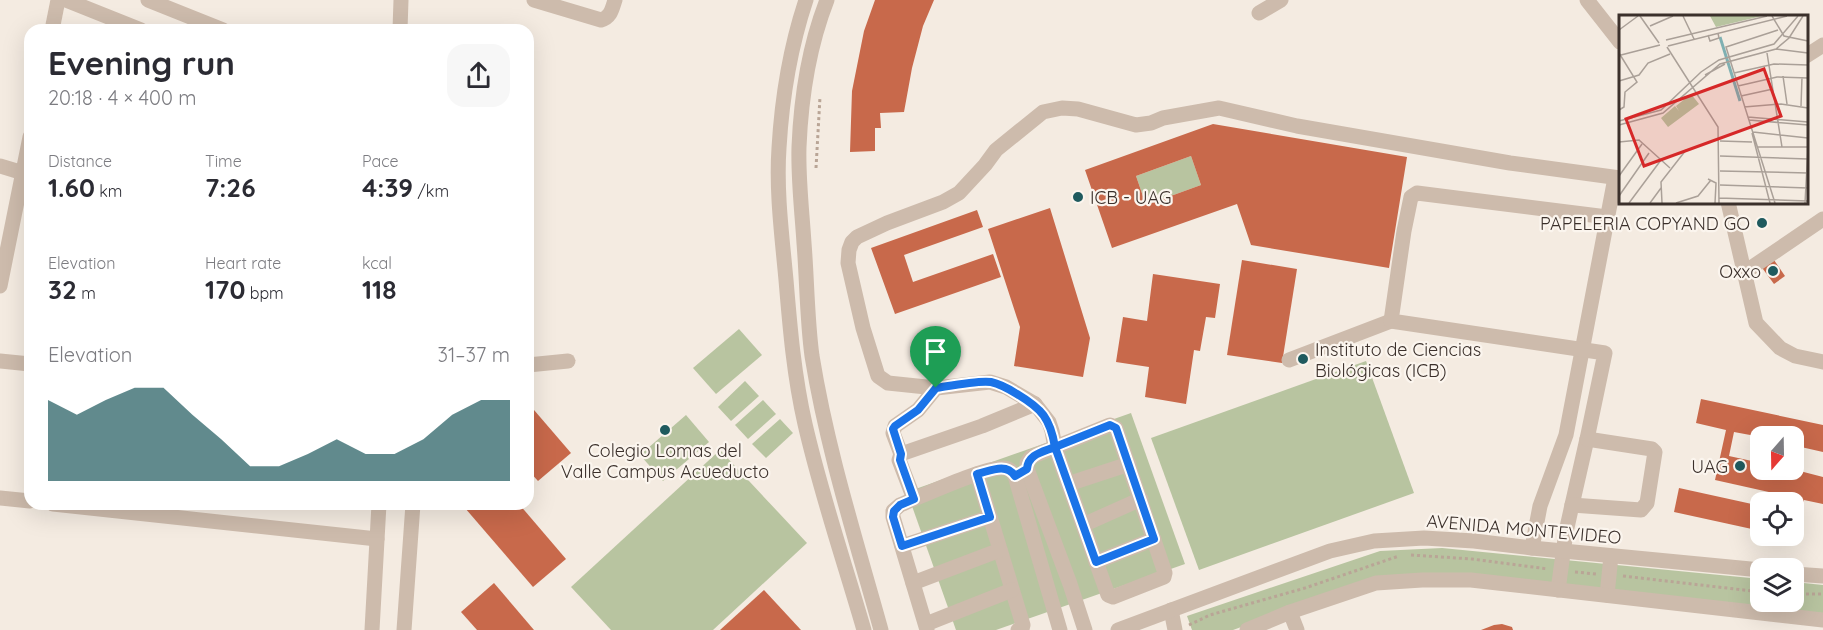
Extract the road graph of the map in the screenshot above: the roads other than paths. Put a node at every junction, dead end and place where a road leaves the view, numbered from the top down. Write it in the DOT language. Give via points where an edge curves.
graph roads {
  1 [pos="58,0"];
  2 [pos="66,0"];
  3 [pos="147,0"];
  4 [pos="401,0"];
  5 [pos="534,0"];
  6 [pos="615,0"];
  7 [pos="806,0"];
  8 [pos="827,0"];
  9 [pos="1281,0"];
  10 [pos="1588,1"];
  11 [pos="570,5"];
  12 [pos="1259,13"];
  13 [pos="53,24"];
  14 [pos="126,24"];
  15 [pos="208,24"];
  16 [pos="400,24"];
  17 [pos="1619,41"];
  18 [pos="1823,45"];
  19 [pos="1808,55"];
  20 [pos="0,166"];
  21 [pos="24,173"];
  22 [pos="1618,178"];
  23 [pos="24,183"];
  24 [pos="1728,204"];
  25 [pos="1607,217"];
  26 [pos="1823,219"];
  27 [pos="1745,272"];
  28 [pos="0,286"];
  29 [pos="1391,321"];
  30 [pos="1582,349"];
  31 [pos="812,354"];
  32 [pos="792,355"];
  33 [pos="1289,360"];
  34 [pos="0,361"];
  35 [pos="568,361"];
  36 [pos="1823,362"];
  37 [pos="24,363"];
  38 [pos="534,364"];
  39 [pos="936,388"];
  40 [pos="1035,404"];
  41 [pos="1587,439"];
  42 [pos="1055,447"];
  43 [pos="901,454"];
  44 [pos="1130,464"];
  45 [pos="1021,472"];
  46 [pos="977,474"];
  47 [pos="1068,483"];
  48 [pos="0,498"];
  49 [pos="914,499"];
  50 [pos="1141,499"];
  51 [pos="24,500"];
  52 [pos="1572,505"];
  53 [pos="109,510"];
  54 [pos="379,510"];
  55 [pos="413,510"];
  56 [pos="990,517"];
  57 [pos="1083,525"];
  58 [pos="377,539"];
  59 [pos="1154,539"];
  60 [pos="902,546"];
  61 [pos="1532,548"];
  62 [pos="1000,550"];
  63 [pos="1563,551"];
  64 [pos="1611,556"];
  65 [pos="1096,562"];
  66 [pos="1750,569"];
  67 [pos="1804,574"];
  68 [pos="1823,576"];
  69 [pos="913,583"];
  70 [pos="1012,590"];
  71 [pos="1558,590"];
  72 [pos="1607,595"];
  73 [pos="1171,610"];
  74 [pos="1290,612"];
  75 [pos="1823,620"];
  76 [pos="926,627"];
  77 [pos="372,630"];
  78 [pos="404,630"];
  79 [pos="864,630"];
  80 [pos="881,630"];
  81 [pos="1018,630"];
  82 [pos="1060,630"];
  83 [pos="1085,630"];
  84 [pos="1118,630"];
  85 [pos="1175,630"];
  86 [pos="1247,630"];
  87 [pos="1297,630"];
  1 -- 13 [label="street"];
  2 -- 14 [label="street"];
  3 -- 15 [label="street"];
  4 -- 16 [label="street"];
  5 -- 11 [label="street"];
  6 -- 11 [label="street" via="610,15 601,20"];
  7 -- 32 [label="street" via="793,43 779,148"];
  8 -- 31 [label="street" via="811,55 799,146"];
  9 -- 12 [label="street"];
  10 -- 17 [label="street"];
  18 -- 19 [label="street"];
  20 -- 21 [label="street"];
  22 -- 25 [label="street"];
  22 -- 39 [label="street" via="1297,126 1219,108 1136,125 1078,109 1043,112 996,150 959,192 857,237 849,250 848,263 878,376 888,383"];
  23 -- 28 [label="street"];
  24 -- 27 [label="street"];
  25 -- 29 [label="street" via="1414,194 1404,231"];
  25 -- 30 [label="street"];
  26 -- 27 [label="street"];
  27 -- 36 [label="street" via="1756,323 1767,336 1795,356"];
  29 -- 30 [label="street"];
  29 -- 33 [label="street"];
  30 -- 41 [label="street" via="1605,353"];
  30 -- 61 [label="street" via="1566,435 1540,506"];
  31 -- 32 [label="street"];
  31 -- 80 [label="street" via="838,474"];
  32 -- 79 [label="street" via="819,479"];
  34 -- 37 [label="street"];
  35 -- 38 [label="street"];
  39 -- 40 [label="street" via="990,382"];
  39 -- 43 [label="street" via="918,410 895,426 893,433"];
  40 -- 42 [label="street" via="1049,422"];
  40 -- 43 [label="street"];
  41 -- 52 [label="street"];
  41 -- 52 [label="street" via="1655,452 1647,502 1641,510"];
  42 -- 44 [label="street" via="1110,425 1118,430"];
  42 -- 45 [label="street" via="1031,457"];
  42 -- 47 [label="street"];
  43 -- 49 [label="street"];
  44 -- 47 [label="street"];
  44 -- 50 [label="street"];
  45 -- 46 [label="street" via="1002,468"];
  45 -- 82 [label="street"];
  45 -- 83 [label="street" via="1070,584"];
  46 -- 49 [label="street"];
  46 -- 56 [label="street"];
  47 -- 57 [label="street"];
  48 -- 51 [label="street"];
  49 -- 60 [label="street" via="894,511"];
  50 -- 57 [label="street"];
  50 -- 59 [label="street"];
  52 -- 63 [label="street"];
  53 -- 58 [label="street"];
  54 -- 58 [label="street"];
  55 -- 78 [label="street"];
  56 -- 60 [label="street"];
  56 -- 62 [label="street"];
  57 -- 65 [label="street"];
  58 -- 77 [label="street"];
  59 -- 65 [label="street"];
  59 -- 65 [label="street" via="1164,577 1113,597"];
  60 -- 69 [label="street"];
  61 -- 63 [label="street, AVENIDA MONTEVIDEO"];
  61 -- 73 [label="street, AVENIDA MONTEVIDEO" via="1434,539 1374,541 1330,551"];
  62 -- 69 [label="street"];
  62 -- 70 [label="street"];
  63 -- 64 [label="street, AVENIDA MONTEVIDEO"];
  63 -- 71 [label="street"];
  64 -- 66 [label="street, AVENIDA MONTEVIDEO"];
  64 -- 72 [label="street"];
  67 -- 68 [label="street"];
  69 -- 76 [label="street"];
  70 -- 76 [label="street"];
  70 -- 81 [label="street" via="1023,625"];
  71 -- 72 [label="street"];
  71 -- 74 [label="street" via="1471,580 1376,583"];
  72 -- 75 [label="street"];
  73 -- 84 [label="street, AVENIDA MONTEVIDEO"];
  73 -- 85 [label="street"];
  74 -- 86 [label="street"];
  74 -- 87 [label="street"];
}
